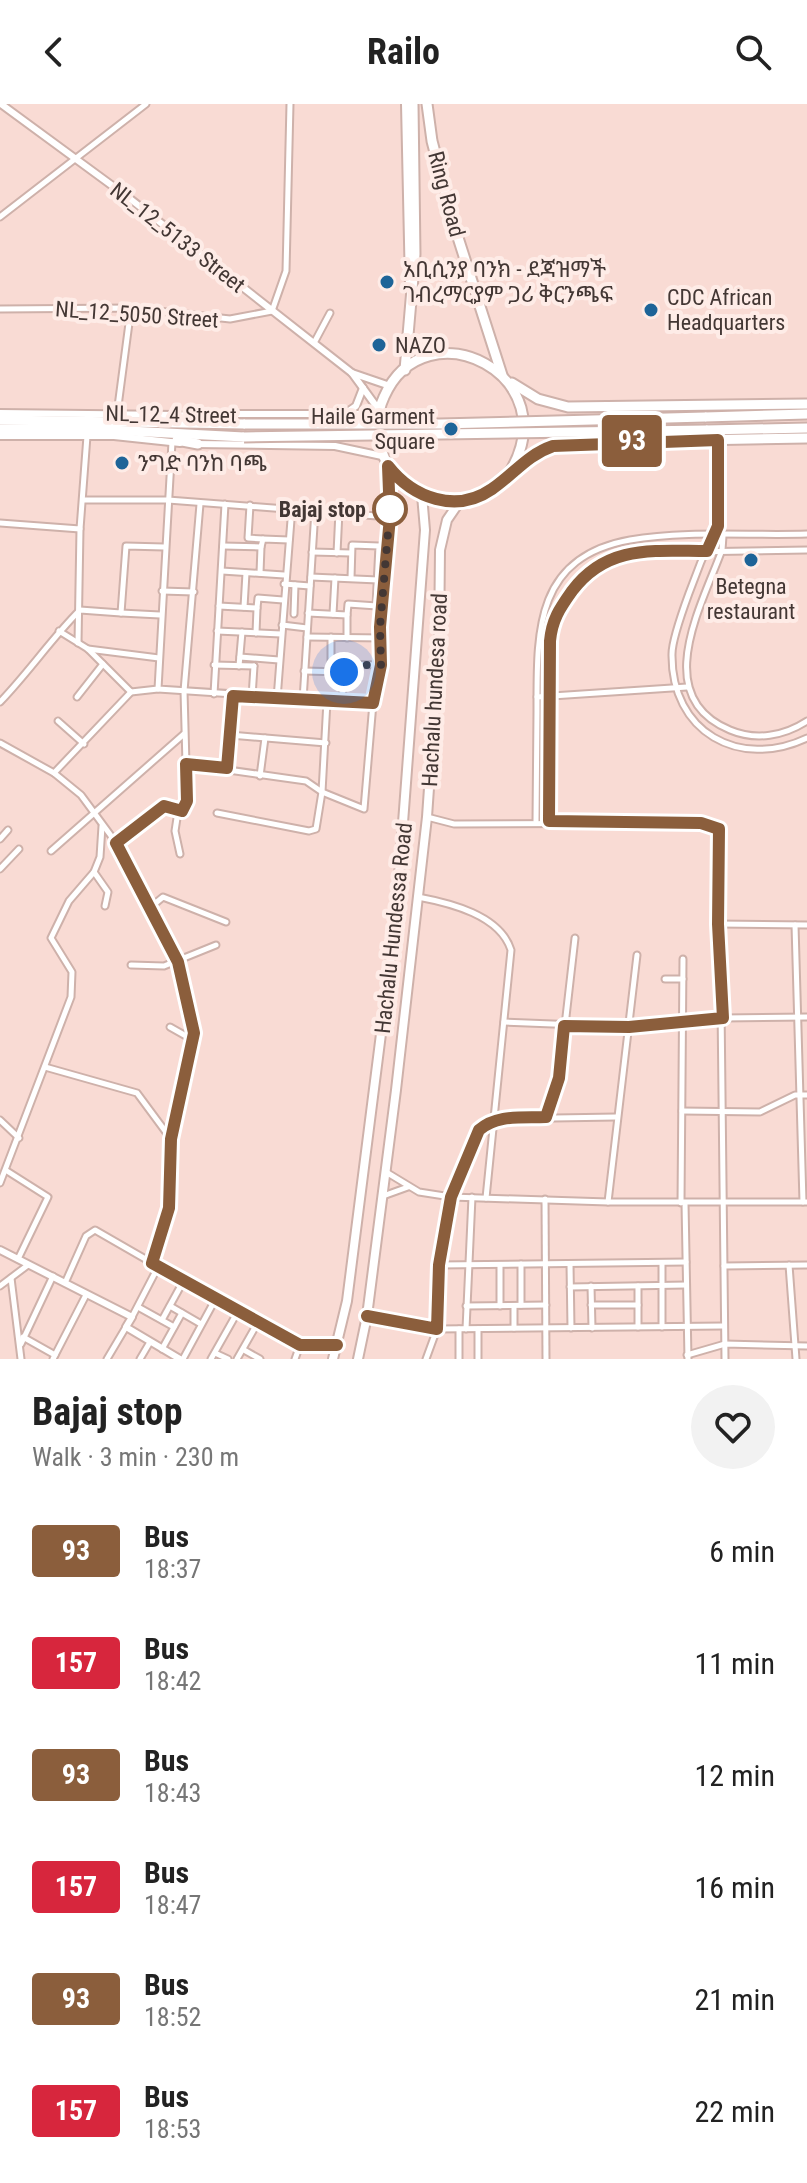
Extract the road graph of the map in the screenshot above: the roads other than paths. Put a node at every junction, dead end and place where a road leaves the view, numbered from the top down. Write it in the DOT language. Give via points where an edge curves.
graph roads {
  1 [pos="1,104"];
  2 [pos="146,104"];
  3 [pos="290,104"];
  4 [pos="406,104"];
  5 [pos="413,104"];
  6 [pos="427,104"];
  7 [pos="76,160"];
  8 [pos="0,217"];
  9 [pos="410,294"];
  10 [pos="131,308"];
  11 [pos="0,309"];
  12 [pos="272,311"];
  13 [pos="330,313"];
  14 [pos="314,343"];
  15 [pos="405,370"];
  16 [pos="352,373"];
  17 [pos="505,377"];
  18 [pos="390,386"];
  19 [pos="363,388"];
  20 [pos="807,404"];
  21 [pos="379,412"];
  22 [pos="0,413"];
  23 [pos="117,414"];
  24 [pos="199,414"];
  25 [pos="807,414"];
  26 [pos="342,415"];
  27 [pos="0,420"];
  28 [pos="145,428"];
  29 [pos="807,428"];
  30 [pos="0,429"];
  31 [pos="0,436"];
  32 [pos="87,436"];
  33 [pos="807,438"];
  34 [pos="718,440"];
  35 [pos="172,442"];
  36 [pos="198,444"];
  37 [pos="386,461"];
  38 [pos="508,475"];
  39 [pos="422,495"];
  40 [pos="83,500"];
  41 [pos="168,500"];
  42 [pos="460,501"];
  43 [pos="200,504"];
  44 [pos="225,504"];
  45 [pos="250,505"];
  46 [pos="292,507"];
  47 [pos="315,510"];
  48 [pos="339,511"];
  49 [pos="390,517"];
  50 [pos="0,523"];
  51 [pos="718,526"];
  52 [pos="80,529"];
  53 [pos="807,534"];
  54 [pos="711,536"];
  55 [pos="723,536"];
  56 [pos="248,538"];
  57 [pos="263,539"];
  58 [pos="289,540"];
  59 [pos="337,544"];
  60 [pos="352,545"];
  61 [pos="223,546"];
  62 [pos="164,547"];
  63 [pos="247,547"];
  64 [pos="261,547"];
  65 [pos="722,550"];
  66 [pos="807,550"];
  67 [pos="707,551"];
  68 [pos="312,552"];
  69 [pos="337,553"];
  70 [pos="352,553"];
  71 [pos="577,562"];
  72 [pos="222,571"];
  73 [pos="246,573"];
  74 [pos="260,573"];
  75 [pos="586,573"];
  76 [pos="285,575"];
  77 [pos="311,577"];
  78 [pos="335,578"];
  79 [pos="351,578"];
  80 [pos="378,580"];
  81 [pos="284,584"];
  82 [pos="295,585"];
  83 [pos="310,586"];
  84 [pos="162,591"];
  85 [pos="194,592"];
  86 [pos="244,597"];
  87 [pos="258,598"];
  88 [pos="283,600"];
  89 [pos="334,603"];
  90 [pos="348,604"];
  91 [pos="219,606"];
  92 [pos="379,606"];
  93 [pos="244,607"];
  94 [pos="257,608"];
  95 [pos="80,610"];
  96 [pos="121,613"];
  97 [pos="308,613"];
  98 [pos="294,614"];
  99 [pos="333,614"];
  100 [pos="160,615"];
  101 [pos="347,615"];
  102 [pos="282,625"];
  103 [pos="307,628"];
  104 [pos="59,631"];
  105 [pos="217,631"];
  106 [pos="242,632"];
  107 [pos="256,633"];
  108 [pos="281,634"];
  109 [pos="307,637"];
  110 [pos="331,637"];
  111 [pos="347,638"];
  112 [pos="383,638"];
  113 [pos="78,643"];
  114 [pos="88,649"];
  115 [pos="240,657"];
  116 [pos="159,658"];
  117 [pos="255,658"];
  118 [pos="279,660"];
  119 [pos="103,664"];
  120 [pos="331,664"];
  121 [pos="214,665"];
  122 [pos="345,665"];
  123 [pos="381,665"];
  124 [pos="239,666"];
  125 [pos="254,666"];
  126 [pos="304,671"];
  127 [pos="331,672"];
  128 [pos="344,672"];
  129 [pos="687,687"];
  130 [pos="158,689"];
  131 [pos="677,689"];
  132 [pos="184,691"];
  133 [pos="131,692"];
  134 [pos="214,694"];
  135 [pos="233,696"];
  136 [pos="551,696"];
  137 [pos="77,697"];
  138 [pos="252,697"];
  139 [pos="537,697"];
  140 [pos="277,699"];
  141 [pos="303,700"];
  142 [pos="327,701"];
  143 [pos="0,702"];
  144 [pos="342,702"];
  145 [pos="373,703"];
  146 [pos="58,721"];
  147 [pos="807,721"];
  148 [pos="184,734"];
  149 [pos="230,735"];
  150 [pos="265,738"];
  151 [pos="807,738"];
  152 [pos="0,743"];
  153 [pos="326,743"];
  154 [pos="84,744"];
  155 [pos="186,764"];
  156 [pos="227,768"];
  157 [pos="54,773"];
  158 [pos="260,776"];
  159 [pos="322,792"];
  160 [pos="182,811"];
  161 [pos="217,813"];
  162 [pos="96,815"];
  163 [pos="427,817"];
  164 [pos="536,821"];
  165 [pos="549,821"];
  166 [pos="102,825"];
  167 [pos="8,830"];
  168 [pos="0,839"];
  169 [pos="116,843"];
  170 [pos="19,849"];
  171 [pos="51,851"];
  172 [pos="180,854"];
  173 [pos="0,869"];
  174 [pos="94,872"];
  175 [pos="418,897"];
  176 [pos="105,906"];
  177 [pos="151,907"];
  178 [pos="396,916"];
  179 [pos="226,922"];
  180 [pos="415,923"];
  181 [pos="718,924"];
  182 [pos="795,925"];
  183 [pos="807,925"];
  184 [pos="575,938"];
  185 [pos="216,945"];
  186 [pos="637,955"];
  187 [pos="683,959"];
  188 [pos="178,962"];
  189 [pos="131,965"];
  190 [pos="665,979"];
  191 [pos="683,979"];
  192 [pos="807,1017"];
  193 [pos="723,1018"];
  194 [pos="796,1019"];
  195 [pos="504,1022"];
  196 [pos="683,1022"];
  197 [pos="564,1026"];
  198 [pos="170,1027"];
  199 [pos="629,1027"];
  200 [pos="193,1040"];
  201 [pos="45,1067"];
  202 [pos="803,1094"];
  203 [pos="682,1111"];
  204 [pos="721,1111"];
  205 [pos="546,1117"];
  206 [pos="616,1117"];
  207 [pos="494,1119"];
  208 [pos="2,1124"];
  209 [pos="19,1138"];
  210 [pos="171,1139"];
  211 [pos="386,1172"];
  212 [pos="4,1174"];
  213 [pos="0,1183"];
  214 [pos="409,1187"];
  215 [pos="383,1196"];
  216 [pos="451,1197"];
  217 [pos="472,1197"];
  218 [pos="486,1198"];
  219 [pos="545,1199"];
  220 [pos="608,1202"];
  221 [pos="805,1202"];
  222 [pos="683,1203"];
  223 [pos="721,1203"];
  224 [pos="359,1218"];
  225 [pos="379,1225"];
  226 [pos="0,1250"];
  227 [pos="18,1259"];
  228 [pos="686,1262"];
  229 [pos="662,1263"];
  230 [pos="521,1264"];
  231 [pos="546,1264"];
  232 [pos="570,1264"];
  233 [pos="28,1265"];
  234 [pos="155,1265"];
  235 [pos="439,1265"];
  236 [pos="468,1265"];
  237 [pos="500,1265"];
  238 [pos="789,1265"];
  239 [pos="807,1265"];
  240 [pos="724,1266"];
  241 [pos="53,1276"];
  242 [pos="11,1278"];
  243 [pos="184,1280"];
  244 [pos="65,1283"];
  245 [pos="686,1285"];
  246 [pos="0,1286"];
  247 [pos="591,1286"];
  248 [pos="638,1286"];
  249 [pos="662,1286"];
  250 [pos="570,1287"];
  251 [pos="86,1295"];
  252 [pos="215,1300"];
  253 [pos="521,1305"];
  254 [pos="546,1305"];
  255 [pos="591,1305"];
  256 [pos="638,1305"];
  257 [pos="170,1306"];
  258 [pos="466,1306"];
  259 [pos="500,1306"];
  260 [pos="514,1306"];
  261 [pos="138,1307"];
  262 [pos="182,1313"];
  263 [pos="237,1313"];
  264 [pos="367,1316"];
  265 [pos="132,1317"];
  266 [pos="162,1320"];
  267 [pos="201,1324"];
  268 [pos="257,1324"];
  269 [pos="687,1326"];
  270 [pos="723,1326"];
  271 [pos="126,1327"];
  272 [pos="174,1327"];
  273 [pos="638,1327"];
  274 [pos="662,1327"];
  275 [pos="514,1328"];
  276 [pos="547,1328"];
  277 [pos="571,1328"];
  278 [pos="592,1328"];
  279 [pos="437,1329"];
  280 [pos="462,1329"];
  281 [pos="478,1329"];
  282 [pos="23,1337"];
  283 [pos="150,1342"];
  284 [pos="725,1344"];
  285 [pos="300,1345"];
  286 [pos="337,1345"];
  287 [pos="795,1346"];
  288 [pos="807,1346"];
  289 [pos="20,1349"];
  290 [pos="162,1349"];
  291 [pos="243,1350"];
  292 [pos="213,1356"];
  293 [pos="54,1357"];
  294 [pos="688,1357"];
  295 [pos="177,1358"];
  296 [pos="257,1358"];
  297 [pos="21,1359"];
  298 [pos="107,1359"];
  299 [pos="140,1359"];
  300 [pos="228,1359"];
  301 [pos="237,1359"];
  302 [pos="295,1359"];
  303 [pos="333,1359"];
  304 [pos="358,1359"];
  305 [pos="426,1359"];
  306 [pos="459,1359"];
  307 [pos="478,1359"];
  308 [pos="546,1359"];
  309 [pos="725,1359"];
  310 [pos="796,1359"];
  1 -- 7 [label="street, NL_12_5133 Street"];
  2 -- 7 [label="street"];
  3 -- 12 [label="street" via="288,258"];
  4 -- 9 [label="main road"];
  5 -- 9 [label="highway, Ring Road" via="415,254"];
  6 -- 17 [label="highway, Ring Road" via="454,225"];
  7 -- 8 [label="street"];
  7 -- 12 [label="street, NL_12_5133 Street"];
  9 -- 15 [label="highway, Ring Road"];
  10 -- 11 [label="street, NL_12_5050 Street"];
  10 -- 12 [label="street, NL_12_5050 Street" via="230,319"];
  10 -- 23 [label="street"];
  12 -- 14 [label="street, NL_12_5133 Street"];
  13 -- 14 [label="street"];
  14 -- 16 [label="street, NL_12_5133 Street"];
  15 -- 17 [label="highway" via="428,357 460,354 483,361"];
  15 -- 18 [label="highway"];
  16 -- 18 [label="street"];
  16 -- 19 [label="street"];
  17 -- 20 [label="highway" via="538,399 568,407"];
  17 -- 38 [label="highway" via="520,402 525,427"];
  18 -- 21 [label="highway"];
  19 -- 21 [label="street"];
  19 -- 26 [label="street" via="356,406"];
  21 -- 26 [label="street, NL_12_4 Street"];
  21 -- 37 [label="highway" via="379,443"];
  22 -- 23 [label="street, NL_12_4 Street"];
  23 -- 24 [label="street, NL_12_4 Street"];
  24 -- 26 [label="street, NL_12_4 Street"];
  24 -- 28 [label="highway"];
  25 -- 28 [label="highway, bridge"];
  27 -- 28 [label="highway"];
  28 -- 29 [label="highway, bridge" via="244,437"];
  28 -- 30 [label="highway"];
  28 -- 36 [label="highway"];
  31 -- 32 [label="street"];
  32 -- 35 [label="street"];
  32 -- 40 [label="street"];
  33 -- 34 [label="highway"];
  34 -- 38 [label="highway" via="553,446 531,455"];
  34 -- 51 [label="street"];
  35 -- 36 [label="street"];
  35 -- 41 [label="street"];
  36 -- 37 [label="street" via="335,446"];
  37 -- 39 [label="highway" via="398,479"];
  37 -- 49 [label="street"];
  38 -- 42 [label="highway" via="485,493"];
  39 -- 42 [label="highway"];
  39 -- 178 [label="main road, Hachalu Hundessa Road" via="425,530"];
  40 -- 41 [label="street"];
  40 -- 52 [label="street"];
  41 -- 43 [label="street"];
  41 -- 62 [label="street"];
  42 -- 163 [label="main road, Hachalu hundesa road" via="447,520 440,550"];
  43 -- 44 [label="street"];
  43 -- 85 [label="street"];
  44 -- 45 [label="street"];
  44 -- 61 [label="street"];
  45 -- 46 [label="street"];
  45 -- 56 [label="street"];
  46 -- 47 [label="street"];
  46 -- 58 [label="street"];
  47 -- 48 [label="street"];
  47 -- 68 [label="street"];
  48 -- 49 [label="street"];
  48 -- 59 [label="street"];
  49 -- 92 [label="street"];
  50 -- 52 [label="street"];
  51 -- 54 [label="street"];
  51 -- 55 [label="street"];
  52 -- 95 [label="street"];
  53 -- 55 [label="street"];
  54 -- 55 [label="street"];
  54 -- 67 [label="street"];
  54 -- 71 [label="street" via="629,540"];
  55 -- 65 [label="street"];
  56 -- 57 [label="street"];
  56 -- 63 [label="street"];
  57 -- 58 [label="street"];
  57 -- 64 [label="street"];
  58 -- 76 [label="street"];
  59 -- 60 [label="street"];
  59 -- 69 [label="street"];
  60 -- 70 [label="street"];
  60 -- 80 [label="street" via="379,546"];
  61 -- 63 [label="street"];
  61 -- 72 [label="street"];
  62 -- 84 [label="street"];
  62 -- 96 [label="street" via="126,546"];
  63 -- 64 [label="street"];
  64 -- 74 [label="street"];
  65 -- 66 [label="street"];
  65 -- 67 [label="street"];
  65 -- 129 [label="street" via="685,658"];
  67 -- 75 [label="street" via="628,553"];
  67 -- 131 [label="street" via="673,644"];
  68 -- 69 [label="street"];
  68 -- 77 [label="street"];
  69 -- 70 [label="street"];
  70 -- 79 [label="street"];
  71 -- 75 [label="street"];
  71 -- 139 [label="street" via="559,580 541,614"];
  72 -- 73 [label="street"];
  72 -- 91 [label="street"];
  73 -- 74 [label="street"];
  73 -- 86 [label="street"];
  74 -- 76 [label="street"];
  75 -- 136 [label="street" via="554,617"];
  76 -- 81 [label="street"];
  77 -- 78 [label="street"];
  77 -- 83 [label="street"];
  78 -- 79 [label="street"];
  78 -- 89 [label="street"];
  79 -- 80 [label="street"];
  80 -- 92 [label="street"];
  81 -- 82 [label="street"];
  81 -- 88 [label="street"];
  82 -- 83 [label="street"];
  82 -- 98 [label="street"];
  83 -- 97 [label="street"];
  84 -- 85 [label="street"];
  84 -- 100 [label="street"];
  85 -- 132 [label="street"];
  86 -- 87 [label="street"];
  86 -- 93 [label="street"];
  87 -- 88 [label="street"];
  87 -- 94 [label="street"];
  88 -- 102 [label="street"];
  89 -- 90 [label="street"];
  89 -- 99 [label="street"];
  90 -- 92 [label="street"];
  90 -- 101 [label="street"];
  91 -- 93 [label="street"];
  91 -- 105 [label="street"];
  92 -- 112 [label="street"];
  93 -- 94 [label="street"];
  94 -- 107 [label="street"];
  95 -- 96 [label="street"];
  95 -- 104 [label="street"];
  95 -- 113 [label="street"];
  96 -- 100 [label="street"];
  97 -- 99 [label="street"];
  97 -- 103 [label="street"];
  99 -- 101 [label="street"];
  100 -- 116 [label="street"];
  101 -- 111 [label="street"];
  102 -- 103 [label="street"];
  102 -- 108 [label="street"];
  103 -- 109 [label="street"];
  104 -- 113 [label="street"];
  104 -- 143 [label="street"];
  105 -- 106 [label="street"];
  105 -- 121 [label="street"];
  106 -- 107 [label="street"];
  106 -- 115 [label="street"];
  107 -- 108 [label="street"];
  108 -- 118 [label="street"];
  109 -- 110 [label="street"];
  109 -- 126 [label="street"];
  110 -- 111 [label="street"];
  110 -- 120 [label="street"];
  111 -- 112 [label="street"];
  112 -- 123 [label="street"];
  113 -- 114 [label="street"];
  114 -- 116 [label="street"];
  114 -- 119 [label="street"];
  115 -- 117 [label="street"];
  115 -- 124 [label="street"];
  116 -- 130 [label="street"];
  117 -- 118 [label="street"];
  117 -- 125 [label="street"];
  118 -- 140 [label="street"];
  119 -- 133 [label="street"];
  119 -- 137 [label="street"];
  120 -- 122 [label="street"];
  120 -- 127 [label="street"];
  121 -- 124 [label="street"];
  121 -- 134 [label="street"];
  122 -- 123 [label="street"];
  122 -- 128 [label="street"];
  123 -- 145 [label="street"];
  124 -- 125 [label="street"];
  125 -- 138 [label="street"];
  126 -- 127 [label="street"];
  126 -- 141 [label="street"];
  127 -- 128 [label="street"];
  128 -- 144 [label="street"];
  129 -- 131 [label="street"];
  129 -- 147 [label="street" via="706,714 746,737 782,733"];
  130 -- 132 [label="street"];
  130 -- 133 [label="street"];
  131 -- 136 [label="street"];
  131 -- 151 [label="street" via="700,727 739,750 766,751"];
  132 -- 134 [label="street"];
  132 -- 148 [label="street"];
  133 -- 154 [label="street"];
  134 -- 135 [label="street"];
  135 -- 138 [label="street"];
  135 -- 149 [label="street"];
  136 -- 139 [label="street"];
  136 -- 165 [label="street"];
  138 -- 140 [label="street"];
  139 -- 164 [label="street"];
  140 -- 141 [label="street"];
  141 -- 142 [label="street"];
  142 -- 144 [label="street"];
  142 -- 153 [label="street"];
  144 -- 145 [label="street"];
  145 -- 159 [label="street" via="364,809"];
  146 -- 154 [label="street"];
  148 -- 155 [label="street"];
  148 -- 162 [label="street"];
  149 -- 150 [label="street"];
  149 -- 156 [label="street"];
  150 -- 153 [label="street"];
  150 -- 158 [label="street"];
  152 -- 157 [label="street"];
  153 -- 159 [label="street"];
  154 -- 157 [label="street"];
  155 -- 156 [label="street"];
  155 -- 160 [label="street" via="187,801"];
  156 -- 158 [label="street"];
  157 -- 162 [label="street"];
  158 -- 159 [label="street" via="306,781"];
  159 -- 161 [label="street" via="319,825 309,831"];
  160 -- 169 [label="street" via="164,806"];
  160 -- 172 [label="street" via="175,831"];
  162 -- 166 [label="street"];
  162 -- 171 [label="street"];
  163 -- 164 [label="street" via="454,824"];
  163 -- 175 [label="main road, Hachalu hundesa road"];
  164 -- 165 [label="street"];
  165 -- 181 [label="street" via="701,823 719,829"];
  166 -- 169 [label="street"];
  166 -- 174 [label="street"];
  167 -- 168 [label="street"];
  169 -- 177 [label="street"];
  170 -- 173 [label="street"];
  174 -- 176 [label="street" via="108,892"];
  174 -- 201 [label="street" via="69,901 51,938 72,972 73,985"];
  175 -- 180 [label="main road, Hachalu hundesa road"];
  175 -- 195 [label="street" via="455,904 488,922 509,942"];
  177 -- 179 [label="street" via="163,897"];
  177 -- 188 [label="street"];
  178 -- 180 [label="main road"];
  178 -- 224 [label="main road, Hachalu Hundessa Road"];
  180 -- 211 [label="main road, Hachalu hundesa road"];
  181 -- 182 [label="street"];
  181 -- 193 [label="street"];
  182 -- 183 [label="street"];
  182 -- 194 [label="street"];
  184 -- 197 [label="street"];
  185 -- 188 [label="street"];
  186 -- 199 [label="street"];
  187 -- 191 [label="street"];
  188 -- 189 [label="street"];
  188 -- 200 [label="street"];
  190 -- 191 [label="street"];
  191 -- 196 [label="street"];
  192 -- 194 [label="street"];
  193 -- 194 [label="street"];
  193 -- 196 [label="street"];
  193 -- 204 [label="street"];
  194 -- 202 [label="street"];
  195 -- 197 [label="street"];
  195 -- 207 [label="street"];
  196 -- 199 [label="street"];
  196 -- 203 [label="street"];
  197 -- 199 [label="street"];
  197 -- 205 [label="street" via="559,1078"];
  198 -- 200 [label="street"];
  199 -- 206 [label="street"];
  200 -- 210 [label="street"];
  201 -- 209 [label="street"];
  201 -- 210 [label="street" via="137,1093"];
  202 -- 204 [label="street" via="767,1111"];
  202 -- 221 [label="street"];
  203 -- 204 [label="street"];
  203 -- 222 [label="street"];
  204 -- 223 [label="street"];
  205 -- 206 [label="street"];
  205 -- 207 [label="street"];
  206 -- 220 [label="street"];
  207 -- 216 [label="street" via="479,1130"];
  207 -- 218 [label="street"];
  208 -- 209 [label="street"];
  209 -- 212 [label="street"];
  210 -- 234 [label="street" via="169,1208"];
  211 -- 214 [label="street"];
  211 -- 215 [label="main road, Hachalu hundesa road"];
  212 -- 213 [label="street"];
  212 -- 227 [label="street" via="48,1197"];
  214 -- 215 [label="street"];
  214 -- 216 [label="street"];
  215 -- 225 [label="main road, Hachalu hundesa road"];
  216 -- 217 [label="street"];
  216 -- 235 [label="street"];
  217 -- 218 [label="street"];
  217 -- 236 [label="street"];
  218 -- 219 [label="street"];
  219 -- 220 [label="street"];
  219 -- 231 [label="street"];
  220 -- 222 [label="street"];
  221 -- 223 [label="street"];
  222 -- 223 [label="street"];
  222 -- 228 [label="street"];
  223 -- 240 [label="street"];
  224 -- 225 [label="main road"];
  224 -- 286 [label="main road, Hachalu Hundessa Road"];
  225 -- 264 [label="main road, Hachalu hundesa road"];
  226 -- 227 [label="street"];
  227 -- 233 [label="street"];
  228 -- 229 [label="street"];
  228 -- 245 [label="street"];
  229 -- 232 [label="street"];
  229 -- 249 [label="street"];
  230 -- 231 [label="street"];
  230 -- 237 [label="street"];
  230 -- 253 [label="street"];
  231 -- 232 [label="street"];
  231 -- 254 [label="street"];
  232 -- 250 [label="street"];
  233 -- 241 [label="street"];
  233 -- 242 [label="street"];
  234 -- 243 [label="street"];
  234 -- 244 [label="street" via="95,1230 86,1236"];
  234 -- 261 [label="street"];
  235 -- 236 [label="street"];
  235 -- 279 [label="street"];
  236 -- 237 [label="street"];
  236 -- 258 [label="street"];
  237 -- 259 [label="street"];
  238 -- 239 [label="street"];
  238 -- 240 [label="street"];
  238 -- 287 [label="street"];
  240 -- 270 [label="street"];
  241 -- 244 [label="street"];
  241 -- 282 [label="street"];
  242 -- 246 [label="street"];
  242 -- 289 [label="street"];
  243 -- 252 [label="street"];
  243 -- 257 [label="street"];
  244 -- 251 [label="street"];
  245 -- 249 [label="street"];
  245 -- 269 [label="street"];
  247 -- 248 [label="street"];
  247 -- 250 [label="street"];
  247 -- 255 [label="street"];
  248 -- 249 [label="street"];
  248 -- 256 [label="street"];
  249 -- 274 [label="street"];
  250 -- 277 [label="street"];
  251 -- 265 [label="street"];
  251 -- 293 [label="street"];
  252 -- 263 [label="street"];
  252 -- 267 [label="street"];
  253 -- 254 [label="street"];
  253 -- 260 [label="street"];
  254 -- 276 [label="street"];
  255 -- 256 [label="street"];
  255 -- 278 [label="street"];
  256 -- 273 [label="street"];
  257 -- 262 [label="street"];
  257 -- 266 [label="street"];
  258 -- 259 [label="street"];
  258 -- 280 [label="street"];
  259 -- 260 [label="street"];
  260 -- 275 [label="street"];
  261 -- 265 [label="street"];
  261 -- 266 [label="street"];
  262 -- 267 [label="street"];
  262 -- 272 [label="street"];
  263 -- 268 [label="street"];
  263 -- 292 [label="street"];
  264 -- 279 [label="street"];
  264 -- 304 [label="main road, Hachalu hundesa road"];
  265 -- 271 [label="street"];
  266 -- 272 [label="street"];
  267 -- 295 [label="street"];
  268 -- 285 [label="street"];
  268 -- 291 [label="street"];
  269 -- 270 [label="street"];
  269 -- 274 [label="street"];
  269 -- 294 [label="street"];
  270 -- 284 [label="street"];
  271 -- 283 [label="street"];
  271 -- 298 [label="street"];
  272 -- 290 [label="street"];
  273 -- 274 [label="street"];
  273 -- 278 [label="street"];
  275 -- 276 [label="street"];
  275 -- 281 [label="street"];
  276 -- 277 [label="street"];
  276 -- 308 [label="street"];
  277 -- 278 [label="street"];
  279 -- 280 [label="street"];
  279 -- 305 [label="street"];
  280 -- 281 [label="street"];
  280 -- 306 [label="street"];
  281 -- 307 [label="street"];
  282 -- 289 [label="street"];
  282 -- 293 [label="street"];
  283 -- 290 [label="street"];
  283 -- 299 [label="street"];
  284 -- 287 [label="street"];
  284 -- 294 [label="street"];
  284 -- 309 [label="street"];
  285 -- 286 [label="street"];
  285 -- 302 [label="street"];
  286 -- 303 [label="main road, Hachalu Hundessa Road"];
  287 -- 288 [label="street"];
  287 -- 310 [label="street"];
  289 -- 297 [label="street"];
  290 -- 295 [label="street"];
  291 -- 296 [label="street"];
  291 -- 301 [label="street"];
  292 -- 300 [label="street"];
}
